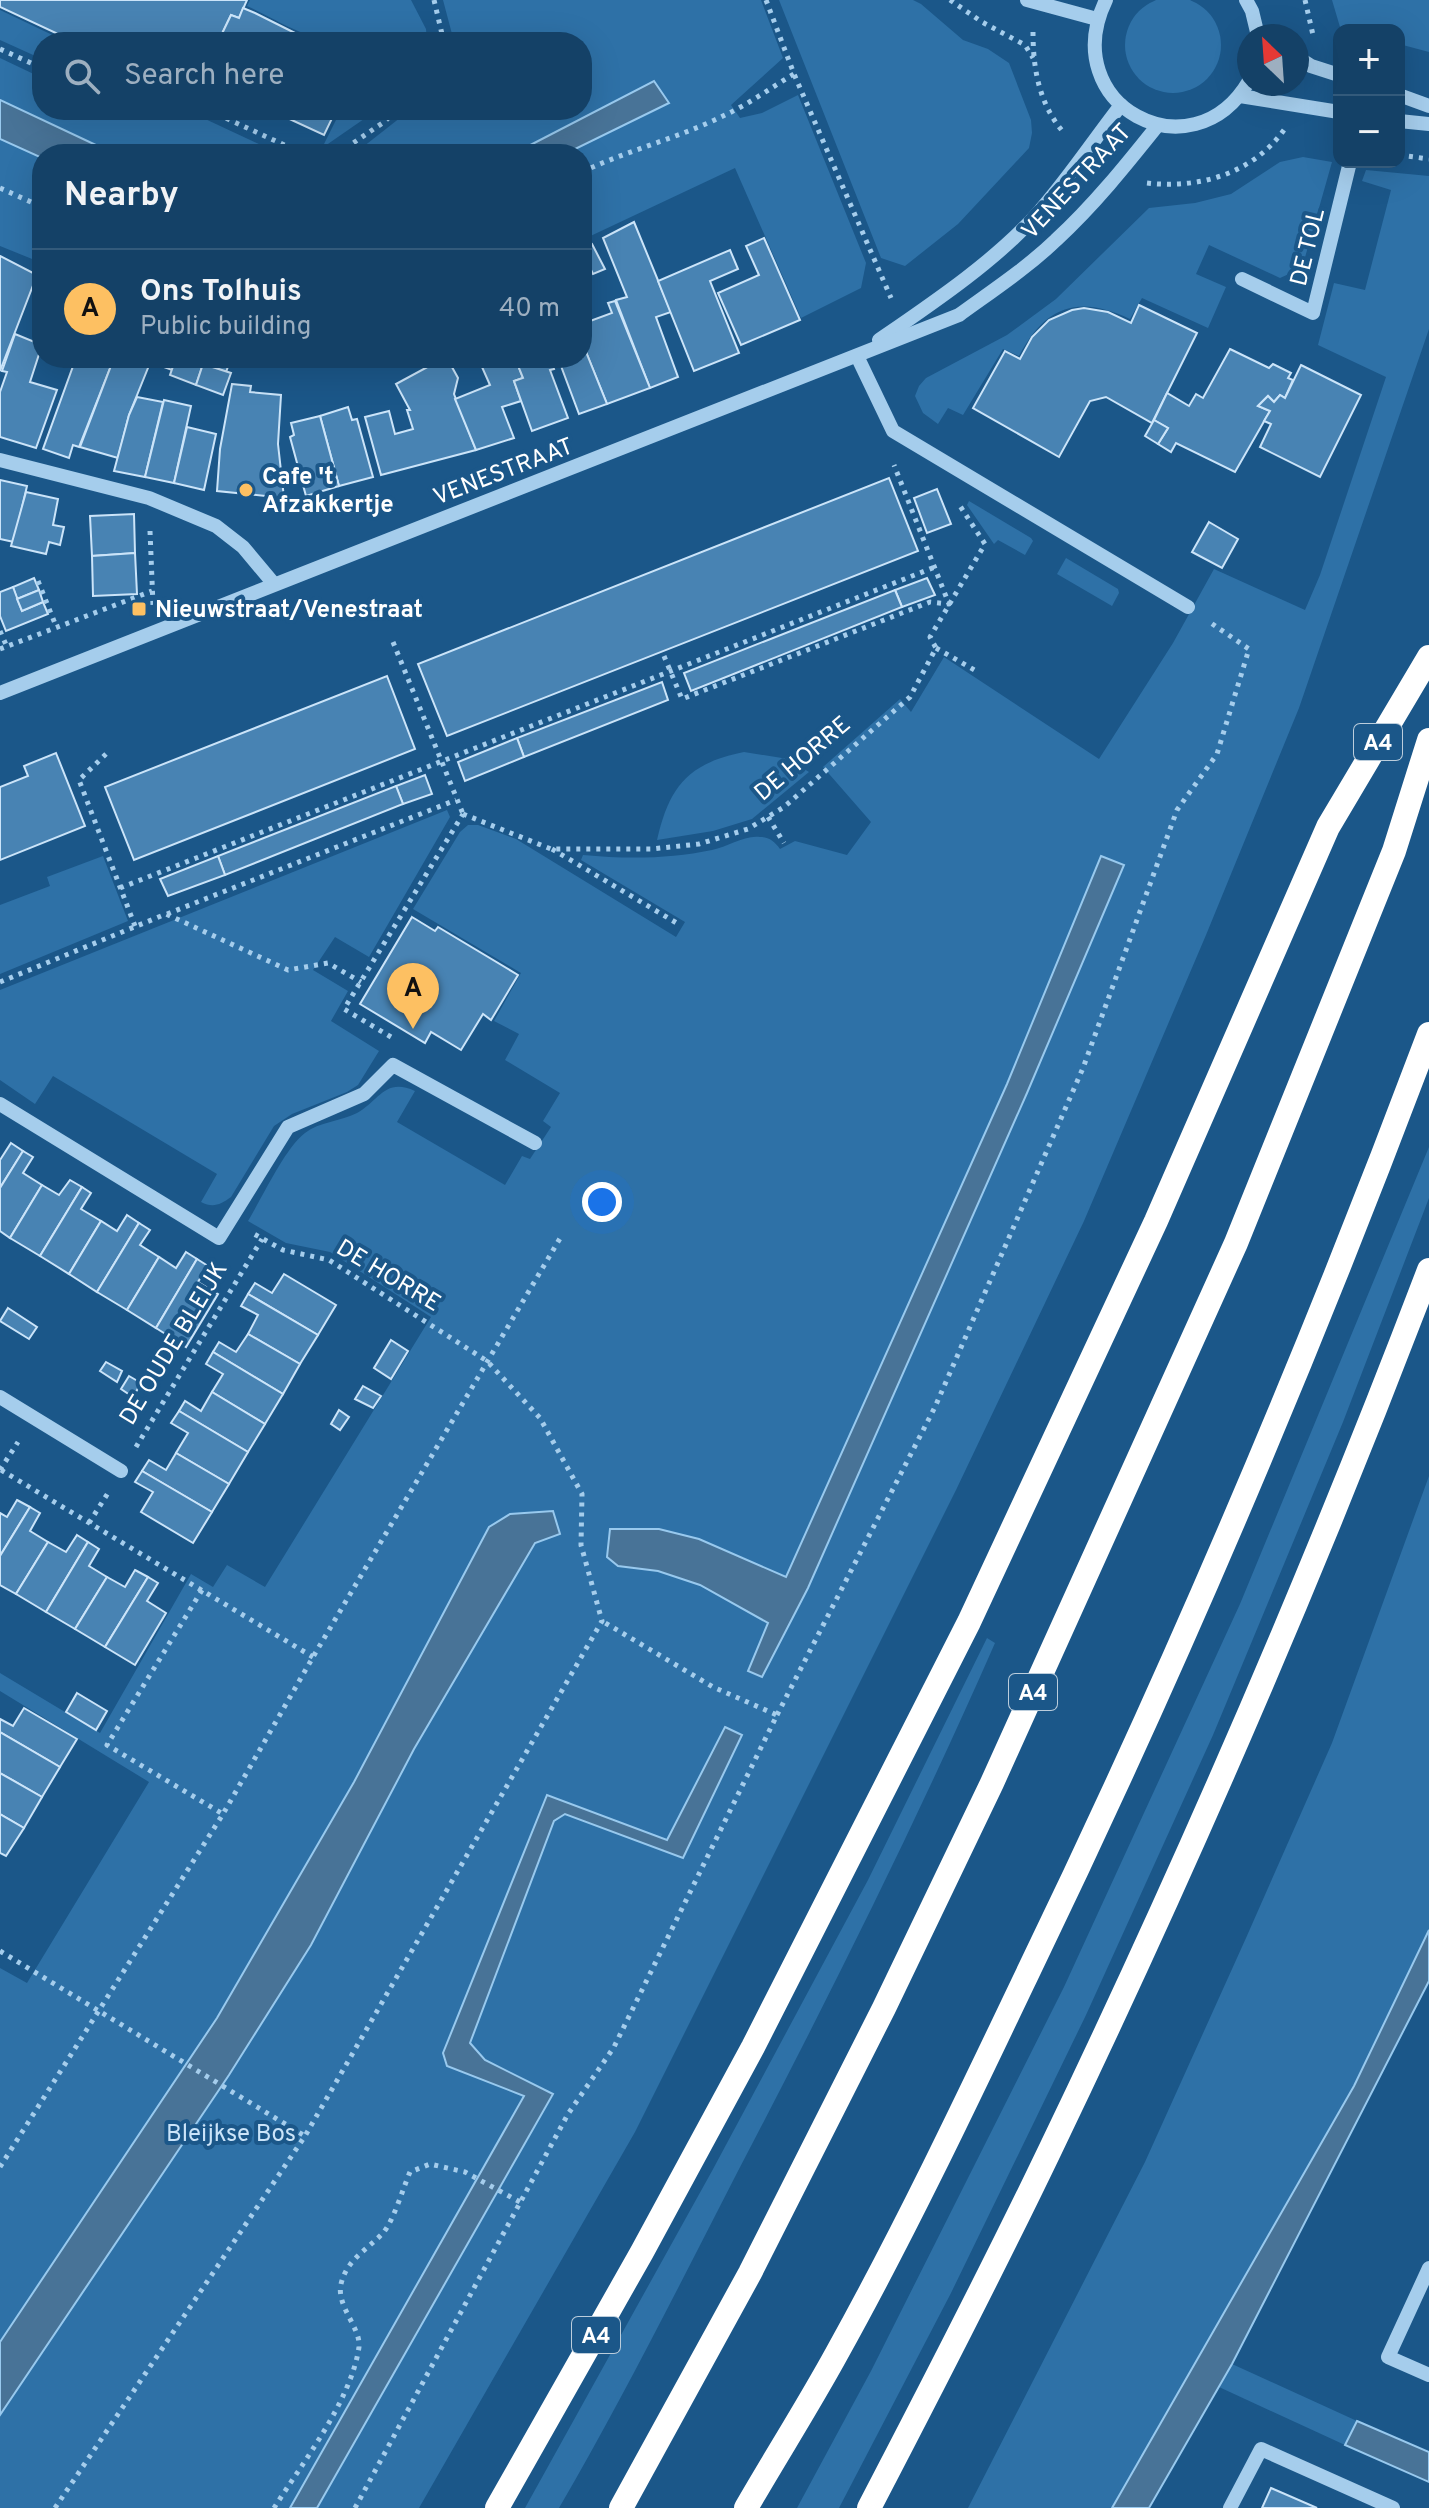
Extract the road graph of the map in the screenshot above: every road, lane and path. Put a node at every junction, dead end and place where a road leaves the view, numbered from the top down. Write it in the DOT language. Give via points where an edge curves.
graph roads {
  1 [pos="434,0"];
  2 [pos="766,0"];
  3 [pos="950,0"];
  4 [pos="1106,0"];
  5 [pos="1246,0"];
  6 [pos="1305,0"];
  7 [pos="1033,2"];
  8 [pos="1097,19"];
  9 [pos="1256,24"];
  10 [pos="442,32"];
  11 [pos="1313,35"];
  12 [pos="0,49"];
  13 [pos="1033,58"];
  14 [pos="32,63"];
  15 [pos="1309,65"];
  16 [pos="1333,73"];
  17 [pos="794,74"];
  18 [pos="1240,96"];
  19 [pos="1402,96"];
  20 [pos="1121,105"];
  21 [pos="1429,106"];
  22 [pos="1333,111"];
  23 [pos="230,120"];
  24 [pos="383,120"];
  25 [pos="1405,122"];
  26 [pos="1429,124"];
  27 [pos="1158,125"];
  28 [pos="1061,131"];
  29 [pos="1281,134"];
  30 [pos="282,144"];
  31 [pos="351,144"];
  32 [pos="1405,156"];
  33 [pos="1429,159"];
  34 [pos="592,167"];
  35 [pos="1349,168"];
  36 [pos="1148,184"];
  37 [pos="0,188"];
  38 [pos="32,202"];
  39 [pos="1242,279"];
  40 [pos="893,301"];
  41 [pos="857,356"];
  42 [pos="893,431"];
  43 [pos="0,460"];
  44 [pos="957,469"];
  45 [pos="149,498"];
  46 [pos="935,567"];
  47 [pos="38,581"];
  48 [pos="274,584"];
  49 [pos="152,591"];
  50 [pos="949,604"];
  51 [pos="1188,607"];
  52 [pos="56,626"];
  53 [pos="0,631"];
  54 [pos="154,631"];
  55 [pos="393,642"];
  56 [pos="7,647"];
  57 [pos="936,648"];
  58 [pos="0,649"];
  59 [pos="664,656"];
  60 [pos="1429,657"];
  61 [pos="671,672"];
  62 [pos="978,672"];
  63 [pos="0,693"];
  64 [pos="1429,740"];
  65 [pos="106,754"];
  66 [pos="441,761"];
  67 [pos="456,800"];
  68 [pos="463,814"];
  69 [pos="768,817"];
  70 [pos="784,843"];
  71 [pos="551,849"];
  72 [pos="120,888"];
  73 [pos="166,914"];
  74 [pos="680,925"];
  75 [pos="135,926"];
  76 [pos="0,982"];
  77 [pos="361,982"];
  78 [pos="1429,1034"];
  79 [pos="393,1065"];
  80 [pos="0,1104"];
  81 [pos="535,1143"];
  82 [pos="562,1235"];
  83 [pos="219,1238"];
  84 [pos="262,1239"];
  85 [pos="1429,1270"];
  86 [pos="487,1361"];
  87 [pos="0,1397"];
  88 [pos="1,1470"];
  89 [pos="121,1471"];
  90 [pos="89,1523"];
  91 [pos="202,1590"];
  92 [pos="602,1621"];
  93 [pos="313,1657"];
  94 [pos="777,1715"];
  95 [pos="223,1814"];
  96 [pos="0,1951"];
  97 [pos="97,2012"];
  98 [pos="305,2136"];
  99 [pos="0,2167"];
  100 [pos="520,2202"];
  101 [pos="1429,2268"];
  102 [pos="1429,2375"];
  103 [pos="55,2508"];
  104 [pos="274,2508"];
  105 [pos="355,2508"];
  106 [pos="497,2508"];
  107 [pos="621,2508"];
  108 [pos="746,2508"];
  109 [pos="869,2508"];
  110 [pos="1230,2508"];
  111 [pos="1393,2508"];
  1 -- 10 [label="path"];
  2 -- 17 [label="path"];
  3 -- 13 [label="path" via="1025,45"];
  4 -- 8 [label="street"];
  5 -- 9 [label="street"];
  6 -- 11 [label="path"];
  7 -- 8 [label="street"];
  7 -- 13 [label="path"];
  8 -- 20 [label="street" via="1096,66"];
  12 -- 14 [label="path"];
  13 -- 28 [label="path" via="1047,108"];
  15 -- 16 [label="street"];
  17 -- 34 [label="path" via="727,114"];
  17 -- 40 [label="path"];
  18 -- 22 [label="street"];
  18 -- 27 [label="street" via="1203,122"];
  19 -- 21 [label="street"];
  20 -- 27 [label="street"];
  20 -- 41 [label="street, VENESTRAAT" via="1037,215 943,295"];
  23 -- 30 [label="path"];
  24 -- 31 [label="path"];
  25 -- 26 [label="street"];
  27 -- 41 [label="street, VENESTRAAT" via="1056,240 1008,279 959,315"];
  29 -- 36 [label="path" via="1260,155 1221,176 1178,186"];
  32 -- 33 [label="path"];
  35 -- 39 [label="street, DE TOL" via="1313,313"];
  37 -- 38 [label="path"];
  41 -- 42 [label="street"];
  41 -- 48 [label="street, VENESTRAAT"];
  42 -- 44 [label="street"];
  42 -- 46 [label="path" via="888,450"];
  43 -- 45 [label="street"];
  44 -- 50 [label="path, DE HORRE" via="957,501 985,544"];
  44 -- 51 [label="street"];
  45 -- 48 [label="street" via="216,526 243,547"];
  45 -- 49 [label="path"];
  46 -- 50 [label="path"];
  46 -- 61 [label="path"];
  47 -- 52 [label="path"];
  48 -- 54 [label="street, VENESTRAAT"];
  49 -- 52 [label="path"];
  49 -- 54 [label="path"];
  50 -- 57 [label="path, DE HORRE" via="930,637"];
  50 -- 61 [label="path" via="930,602 682,699"];
  51 -- 94 [label="path" via="1249,649 1217,754 1177,810 1083,1068 935,1407"];
  52 -- 56 [label="path"];
  53 -- 56 [label="path"];
  54 -- 63 [label="street, VENESTRAAT"];
  55 -- 66 [label="path"];
  56 -- 58 [label="path"];
  57 -- 62 [label="path"];
  57 -- 69 [label="path, DE HORRE" via="910,697"];
  59 -- 61 [label="path"];
  60 -- 106 [label="highway, A4" via="1328,827 1156,1221 969,1622 726,2097"];
  61 -- 66 [label="path"];
  64 -- 107 [label="highway, A4" via="1394,851 1236,1243 992,1783 750,2273"];
  65 -- 72 [label="path" via="79,780"];
  66 -- 67 [label="path"];
  66 -- 72 [label="path"];
  67 -- 68 [label="path"];
  67 -- 73 [label="path"];
  68 -- 71 [label="path, DE HORRE"];
  68 -- 77 [label="path"];
  69 -- 70 [label="path"];
  69 -- 71 [label="path, DE HORRE" via="699,844"];
  71 -- 74 [label="path"];
  72 -- 75 [label="path"];
  73 -- 75 [label="path"];
  73 -- 77 [label="path" via="288,970 328,963"];
  75 -- 76 [label="path"];
  77 -- 79 [label="path" via="344,1009 404,1045"];
  78 -- 108 [label="highway" via="1322,1312 1107,1809 893,2247"];
  79 -- 81 [label="street"];
  79 -- 83 [label="street" via="364,1094 288,1127"];
  80 -- 83 [label="street"];
  82 -- 86 [label="path"];
  83 -- 84 [label="path, DE HORRE" via="246,1230"];
  84 -- 86 [label="path, DE HORRE" via="283,1250 329,1260"];
  84 -- 89 [label="path, DE OUDE BLEIJK"];
  85 -- 109 [label="highway" via="1231,1756 1052,2147"];
  86 -- 92 [label="path, DE HORRE" via="540,1418 582,1494 581,1545"];
  86 -- 93 [label="path"];
  87 -- 89 [label="street"];
  88 -- 90 [label="path"];
  89 -- 90 [label="path, DE OUDE BLEIJK"];
  90 -- 91 [label="path"];
  91 -- 93 [label="path"];
  91 -- 95 [label="path" via="107,1745"];
  92 -- 94 [label="path" via="713,1687"];
  92 -- 98 [label="path"];
  93 -- 95 [label="path"];
  94 -- 100 [label="path" via="614,2047 568,2114"];
  95 -- 97 [label="path"];
  96 -- 97 [label="path"];
  97 -- 98 [label="path"];
  97 -- 99 [label="path"];
  98 -- 103 [label="path"];
  100 -- 104 [label="path" via="465,2172 430,2164 410,2172 384,2231 349,2263 340,2286 360,2344 331,2416"];
  100 -- 105 [label="path"];
  101 -- 102 [label="street" via="1388,2357"];
  110 -- 111 [label="street" via="1261,2449"];
}
